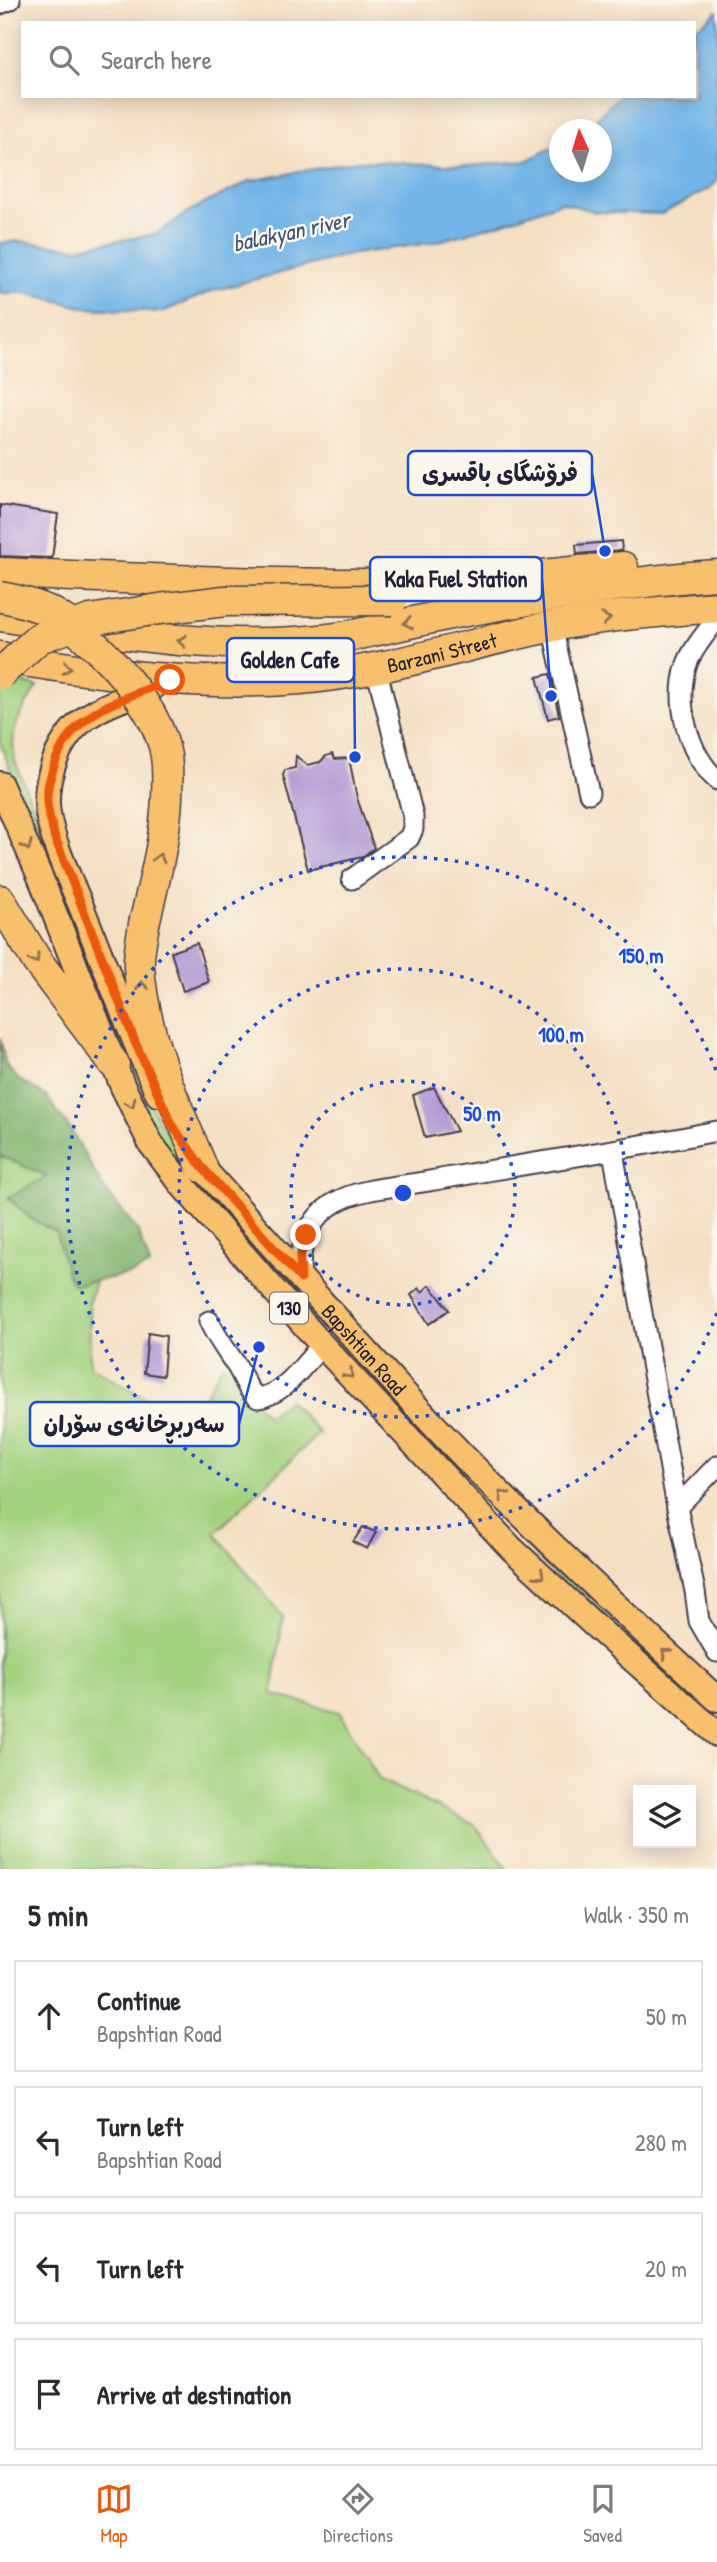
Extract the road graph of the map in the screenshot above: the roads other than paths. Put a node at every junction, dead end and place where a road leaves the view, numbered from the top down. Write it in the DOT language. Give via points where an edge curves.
graph roads {
  1 [pos="10,0"];
  2 [pos="0,4"];
  3 [pos="717,566"];
  4 [pos="0,573"];
  5 [pos="717,575"];
  6 [pos="662,579"];
  7 [pos="108,590"];
  8 [pos="0,597"];
  9 [pos="717,607"];
  10 [pos="0,616"];
  11 [pos="717,619"];
  12 [pos="32,621"];
  13 [pos="552,626"];
  14 [pos="0,657"];
  15 [pos="376,667"];
  16 [pos="0,674"];
  17 [pos="170,680"];
  18 [pos="717,780"];
  19 [pos="0,784"];
  20 [pos="589,793"];
  21 [pos="352,878"];
  22 [pos="0,900"];
  23 [pos="114,1064"];
  24 [pos="717,1131"];
  25 [pos="613,1152"];
  26 [pos="202,1167"];
  27 [pos="301,1279"];
  28 [pos="209,1321"];
  29 [pos="322,1345"];
  30 [pos="717,1466"];
  31 [pos="677,1507"];
  32 [pos="717,1652"];
  33 [pos="717,1699"];
  34 [pos="717,1734"];
  1 -- 2 [label="street"];
  3 -- 7 [label="highway" via="679,562 400,584 155,579"];
  4 -- 7 [label="highway"];
  5 -- 6 [label="highway, Barzani Street"];
  6 -- 12 [label="highway, Barzani Street, one-way" via="337,638 268,643 202,644"];
  6 -- 16 [label="highway, bridge" via="392,600 225,601 159,609 90,620 39,638"];
  7 -- 12 [label="highway" via="98,612"];
  26 -- 8 [label="highway, one-way, bridge" via="146,1015 139,965 167,827 167,763 158,727 101,652 64,621 54,613"];
  13 -- 9 [label="highway, Barzani Street, one-way"];
  10 -- 12 [label="highway, Barzani Street"];
  11 -- 18 [label="street" via="688,664 683,685 688,734"];
  13 -- 15 [label="highway, Barzani Street"];
  13 -- 20 [label="street"];
  14 -- 17 [label="highway, Barzani Street, one-way"];
  15 -- 17 [label="highway, Barzani Street" via="302,678"];
  15 -- 21 [label="street" via="413,829 410,838"];
  17 -- 26 [label="main road, Bapshtian Road / 130" via="101,708 82,721 59,751 46,800 65,868 135,1042 172,1125"];
  19 -- 23 [label="main road, Bapshtian Road / 130, one-way"];
  22 -- 23 [label="highway, one-way" via="37,961"];
  23 -- 29 [label="main road, Bapshtian Road / 130, one-way" via="151,1144"];
  24 -- 25 [label="street"];
  25 -- 27 [label="street" via="346,1197 318,1216 306,1235"];
  25 -- 31 [label="street"];
  26 -- 27 [label="main road, Bapshtian Road / 130"];
  33 -- 27 [label="main road, Bapshtian Road / 130, one-way" via="608,1600 439,1430"];
  28 -- 29 [label="street" via="250,1393 258,1398 277,1391"];
  29 -- 34 [label="main road, Bapshtian Road / 130, one-way" via="511,1548"];
  30 -- 31 [label="street"];
  31 -- 32 [label="street" via="699,1621"];
}
